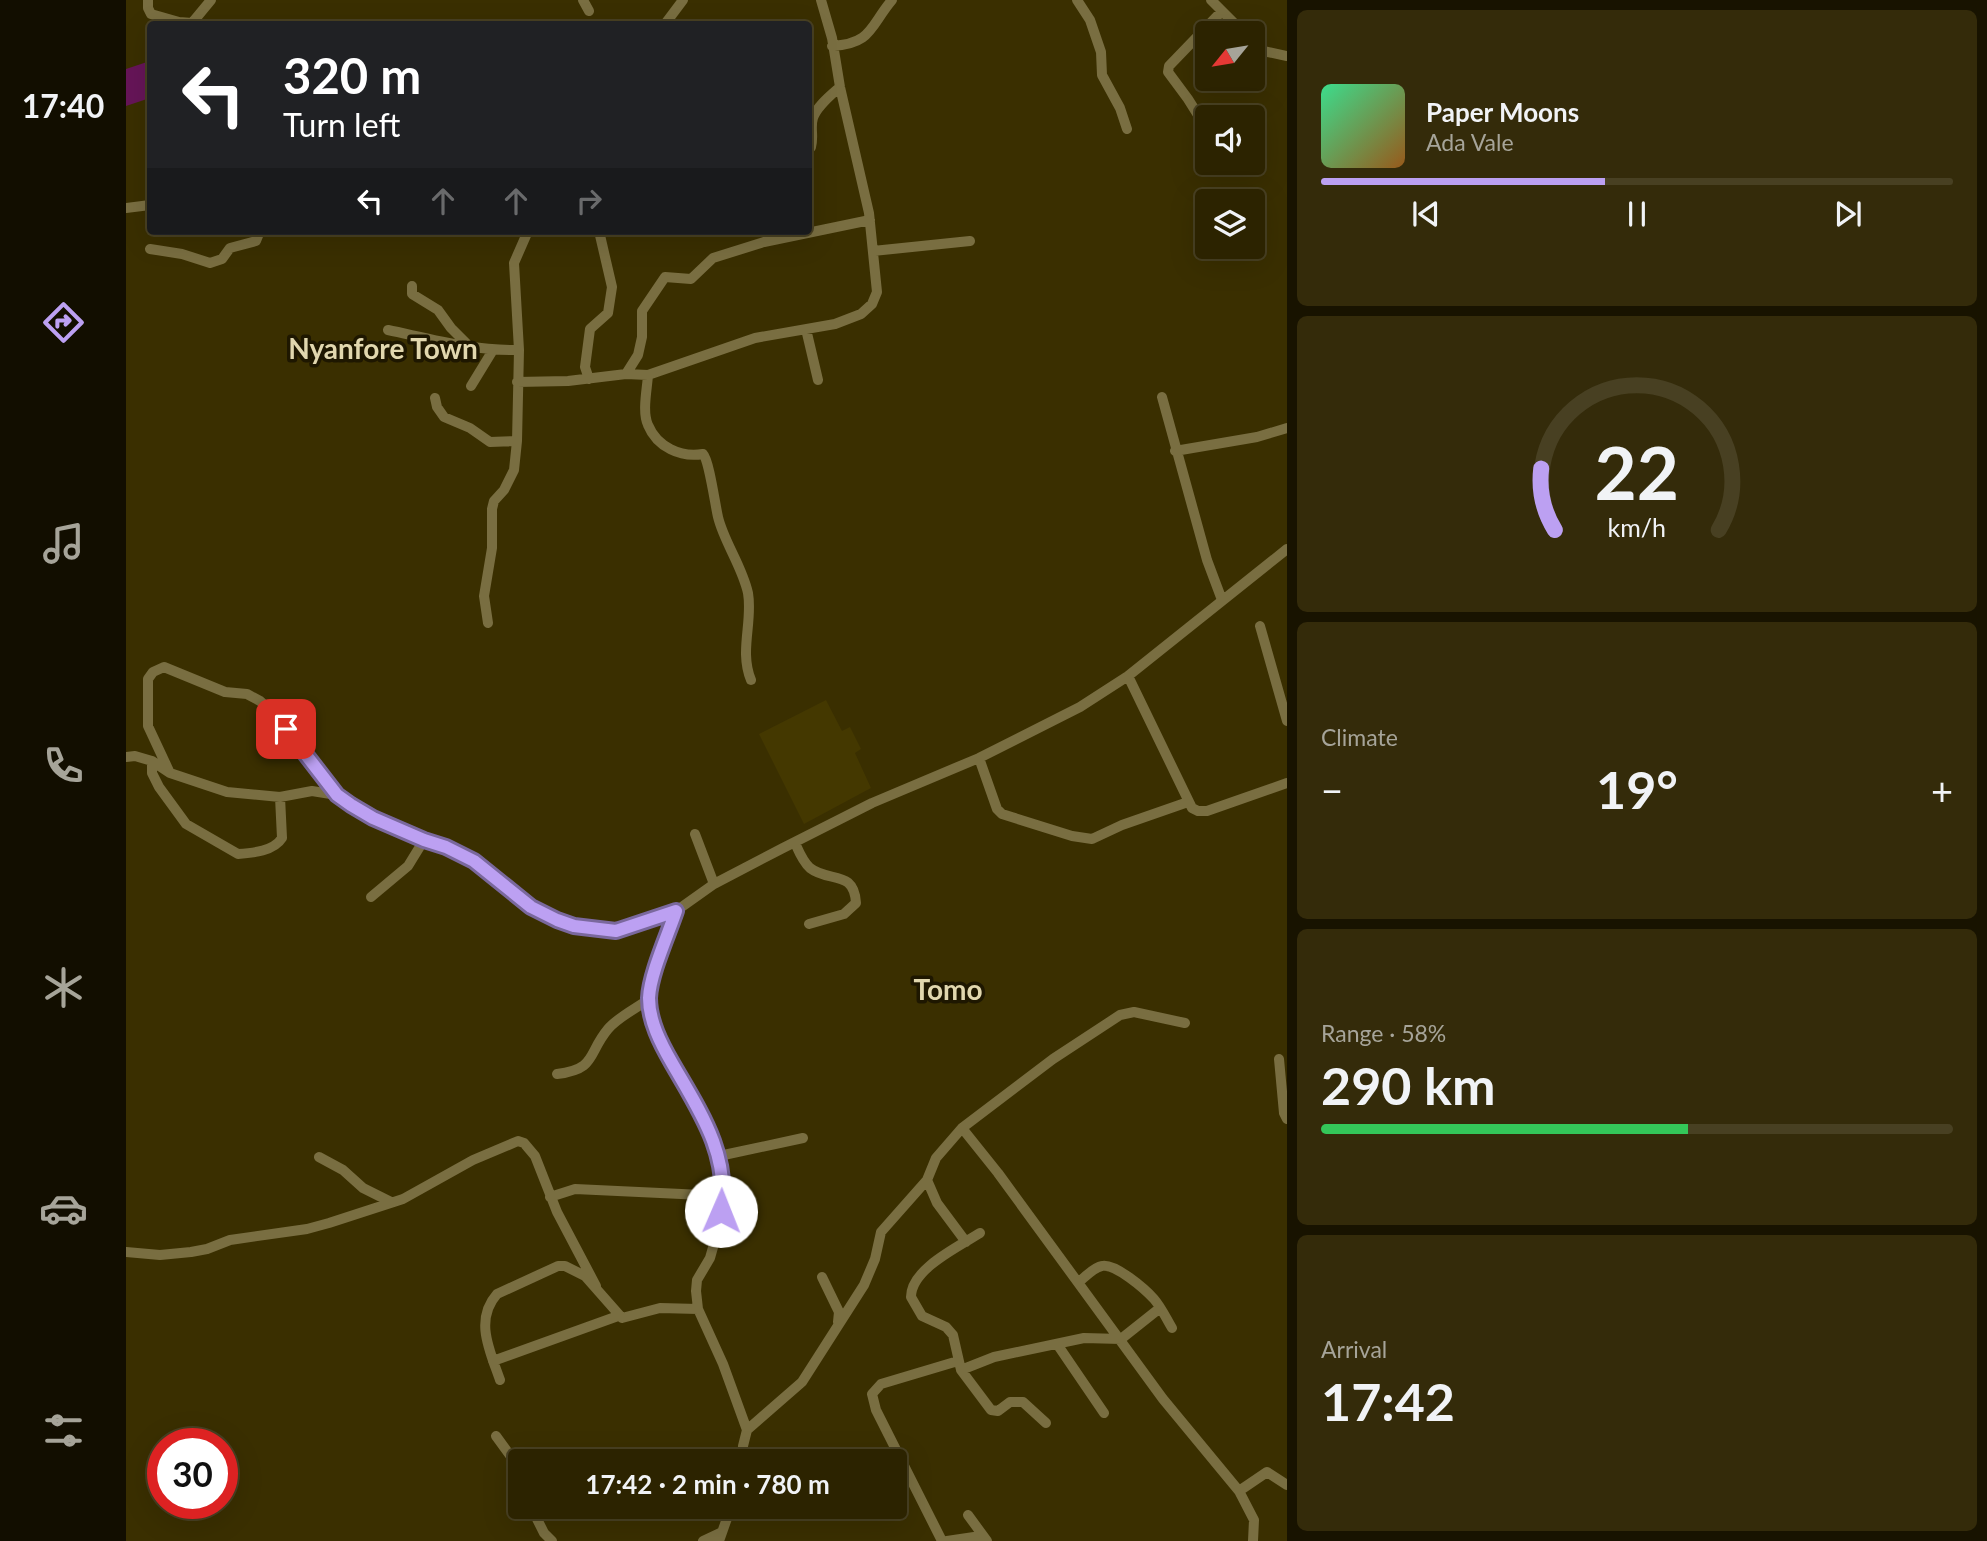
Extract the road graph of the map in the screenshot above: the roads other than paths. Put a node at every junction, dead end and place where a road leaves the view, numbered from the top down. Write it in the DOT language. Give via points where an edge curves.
graph roads {
  1 [pos="148,0"];
  2 [pos="211,0"];
  3 [pos="583,0"];
  4 [pos="682,0"];
  5 [pos="821,0"];
  6 [pos="892,0"];
  7 [pos="1077,0"];
  8 [pos="1211,0"];
  9 [pos="589,11"];
  10 [pos="1222,11"];
  11 [pos="176,21"];
  12 [pos="195,21"];
  13 [pos="667,21"];
  14 [pos="1232,21"];
  15 [pos="832,46"];
  16 [pos="1265,52"];
  17 [pos="1287,56"];
  18 [pos="840,87"];
  19 [pos="1195,110"];
  20 [pos="1127,129"];
  21 [pos="812,144"];
  22 [pos="147,205"];
  23 [pos="126,208"];
  24 [pos="870,220"];
  25 [pos="812,232"];
  26 [pos="258,235"];
  27 [pos="526,235"];
  28 [pos="600,235"];
  29 [pos="798,235"];
  30 [pos="970,241"];
  31 [pos="150,249"];
  32 [pos="873,251"];
  33 [pos="412,286"];
  34 [pos="806,329"];
  35 [pos="388,330"];
  36 [pos="470,347"];
  37 [pos="519,350"];
  38 [pos="493,351"];
  39 [pos="626,374"];
  40 [pos="648,375"];
  41 [pos="589,379"];
  42 [pos="818,380"];
  43 [pos="517,382"];
  44 [pos="471,386"];
  45 [pos="1162,397"];
  46 [pos="435,398"];
  47 [pos="1287,428"];
  48 [pos="517,441"];
  49 [pos="1175,451"];
  50 [pos="1287,549"];
  51 [pos="1222,600"];
  52 [pos="488,623"];
  53 [pos="1260,626"];
  54 [pos="1128,676"];
  55 [pos="751,680"];
  56 [pos="1287,721"];
  57 [pos="126,757"];
  58 [pos="979,758"];
  59 [pos="152,761"];
  60 [pos="170,773"];
  61 [pos="1287,783"];
  62 [pos="337,795"];
  63 [pos="280,797"];
  64 [pos="1188,802"];
  65 [pos="695,834"];
  66 [pos="424,840"];
  67 [pos="795,843"];
  68 [pos="714,884"];
  69 [pos="371,898"];
  70 [pos="676,911"];
  71 [pos="809,924"];
  72 [pos="649,999"];
  73 [pos="1185,1023"];
  74 [pos="1279,1059"];
  75 [pos="557,1074"];
  76 [pos="1287,1119"];
  77 [pos="962,1128"];
  78 [pos="803,1138"];
  79 [pos="719,1156"];
  80 [pos="319,1157"];
  81 [pos="927,1180"];
  82 [pos="550,1196"];
  83 [pos="724,1196"];
  84 [pos="391,1202"];
  85 [pos="980,1233"];
  86 [pos="966,1242"];
  87 [pos="126,1252"];
  88 [pos="822,1277"];
  89 [pos="1079,1282"];
  90 [pos="596,1286"];
  91 [pos="1160,1308"];
  92 [pos="698,1309"];
  93 [pos="618,1316"];
  94 [pos="838,1322"];
  95 [pos="1172,1328"];
  96 [pos="1121,1339"];
  97 [pos="1056,1344"];
  98 [pos="493,1361"];
  99 [pos="959,1365"];
  100 [pos="500,1380"];
  101 [pos="1104,1413"];
  102 [pos="1046,1423"];
  103 [pos="747,1430"];
  104 [pos="496,1436"];
  105 [pos="744,1449"];
  106 [pos="508,1452"];
  107 [pos="1287,1485"];
  108 [pos="1239,1491"];
  109 [pos="968,1515"];
  110 [pos="537,1519"];
  111 [pos="727,1519"];
  112 [pos="720,1537"];
  113 [pos="986,1540"];
  114 [pos="552,1541"];
  115 [pos="703,1541"];
  116 [pos="945,1541"];
  117 [pos="1253,1541"];
  1 -- 11 [label="street" via="151,14"];
  2 -- 12 [label="street"];
  3 -- 9 [label="street"];
  4 -- 13 [label="street"];
  5 -- 15 [label="street"];
  6 -- 15 [label="street" via="866,37"];
  7 -- 20 [label="street" via="1090,20 1101,52 1102,75"];
  8 -- 10 [label="street"];
  10 -- 14 [label="street"];
  10 -- 19 [label="street" via="1169,66 1168,72"];
  15 -- 18 [label="street"];
  16 -- 17 [label="street"];
  18 -- 21 [label="street" via="813,118"];
  18 -- 24 [label="street"];
  22 -- 23 [label="street"];
  24 -- 25 [label="street"];
  24 -- 32 [label="street"];
  26 -- 31 [label="street" via="256,241 230,248 222,259 210,263"];
  27 -- 37 [label="street" via="514,263"];
  28 -- 41 [label="street" via="612,287 608,313 590,329 585,367"];
  29 -- 39 [label="street" via="713,258 691,279 665,277 642,311 638,355"];
  30 -- 32 [label="street"];
  32 -- 34 [label="street" via="877,292 872,304 861,314 835,324"];
  33 -- 36 [label="street" via="412,294 438,310"];
  34 -- 40 [label="street" via="755,338"];
  34 -- 42 [label="street"];
  35 -- 36 [label="street"];
  36 -- 38 [label="street"];
  37 -- 38 [label="street"];
  37 -- 43 [label="street"];
  38 -- 44 [label="street"];
  39 -- 40 [label="street"];
  39 -- 41 [label="street"];
  40 -- 55 [label="street" via="648,425 675,452 703,454 707,459 719,519 748,593 745,660"];
  41 -- 43 [label="street"];
  43 -- 48 [label="street"];
  45 -- 49 [label="street"];
  46 -- 48 [label="street" via="444,417 490,442"];
  47 -- 49 [label="street"];
  48 -- 52 [label="street" via="514,470 492,509 492,548 484,596"];
  49 -- 51 [label="street"];
  50 -- 51 [label="street"];
  51 -- 54 [label="street"];
  53 -- 56 [label="street"];
  54 -- 58 [label="street" via="1070,712"];
  54 -- 64 [label="street"];
  57 -- 59 [label="street"];
  58 -- 64 [label="street" via="1002,814 1072,836 1092,839"];
  58 -- 67 [label="street" via="872,803"];
  59 -- 60 [label="street"];
  59 -- 63 [label="street" via="159,787 186,824 238,854 279,843"];
  60 -- 62 [label="street" via="148,726 147,707 148,679 168,667 225,692 247,694 260,701"];
  60 -- 63 [label="street" via="227,792"];
  61 -- 64 [label="street" via="1207,811 1198,811"];
  62 -- 63 [label="street" via="312,791"];
  62 -- 66 [label="street" via="373,818"];
  65 -- 68 [label="street"];
  66 -- 69 [label="street" via="408,866"];
  66 -- 70 [label="street" via="474,861 531,907 574,926 616,931"];
  67 -- 68 [label="street"];
  67 -- 71 [label="street" via="810,868 838,877 851,885 855,894 856,903 844,914"];
  68 -- 70 [label="street"];
  70 -- 72 [label="street"];
  72 -- 75 [label="street" via="609,1028 587,1064"];
  72 -- 79 [label="street" via="657,1034 703,1115"];
  73 -- 77 [label="street" via="1134,1012 1120,1015"];
  74 -- 76 [label="street"];
  77 -- 81 [label="street" via="936,1158"];
  77 -- 89 [label="street"];
  78 -- 79 [label="street"];
  79 -- 83 [label="street"];
  80 -- 84 [label="street"];
  81 -- 86 [label="street" via="937,1203"];
  81 -- 94 [label="street" via="881,1232 864,1285"];
  82 -- 83 [label="street" via="575,1189"];
  82 -- 84 [label="street" via="535,1156 518,1141"];
  82 -- 90 [label="street"];
  83 -- 92 [label="street" via="714,1247 697,1280"];
  84 -- 87 [label="street" via="307,1229 230,1240 207,1250 160,1255"];
  85 -- 86 [label="street"];
  86 -- 99 [label="street" via="920,1275 911,1291 922,1316 946,1326 953,1335"];
  88 -- 94 [label="street" via="839,1312"];
  89 -- 91 [label="street" via="1097,1267 1112,1267"];
  89 -- 96 [label="street"];
  90 -- 93 [label="street"];
  90 -- 98 [label="street" via="575,1270 558,1266 497,1294 488,1308 484,1332"];
  91 -- 95 [label="street"];
  91 -- 96 [label="street"];
  92 -- 93 [label="street" via="660,1308"];
  92 -- 103 [label="street"];
  93 -- 98 [label="street"];
  94 -- 103 [label="street" via="802,1382"];
  96 -- 97 [label="street" via="1084,1338"];
  96 -- 108 [label="street"];
  97 -- 99 [label="street"];
  97 -- 101 [label="street"];
  98 -- 100 [label="street"];
  99 -- 102 [label="street" via="991,1410 1023,1402"];
  99 -- 116 [label="street" via="881,1384 872,1394 876,1410"];
  103 -- 105 [label="street"];
  104 -- 106 [label="street"];
  107 -- 108 [label="street" via="1267,1472"];
  108 -- 117 [label="street" via="1254,1520"];
  109 -- 113 [label="street"];
  110 -- 114 [label="street"];
  111 -- 112 [label="street"];
  112 -- 115 [label="street"];
  113 -- 116 [label="street" via="974,1536"];
}
